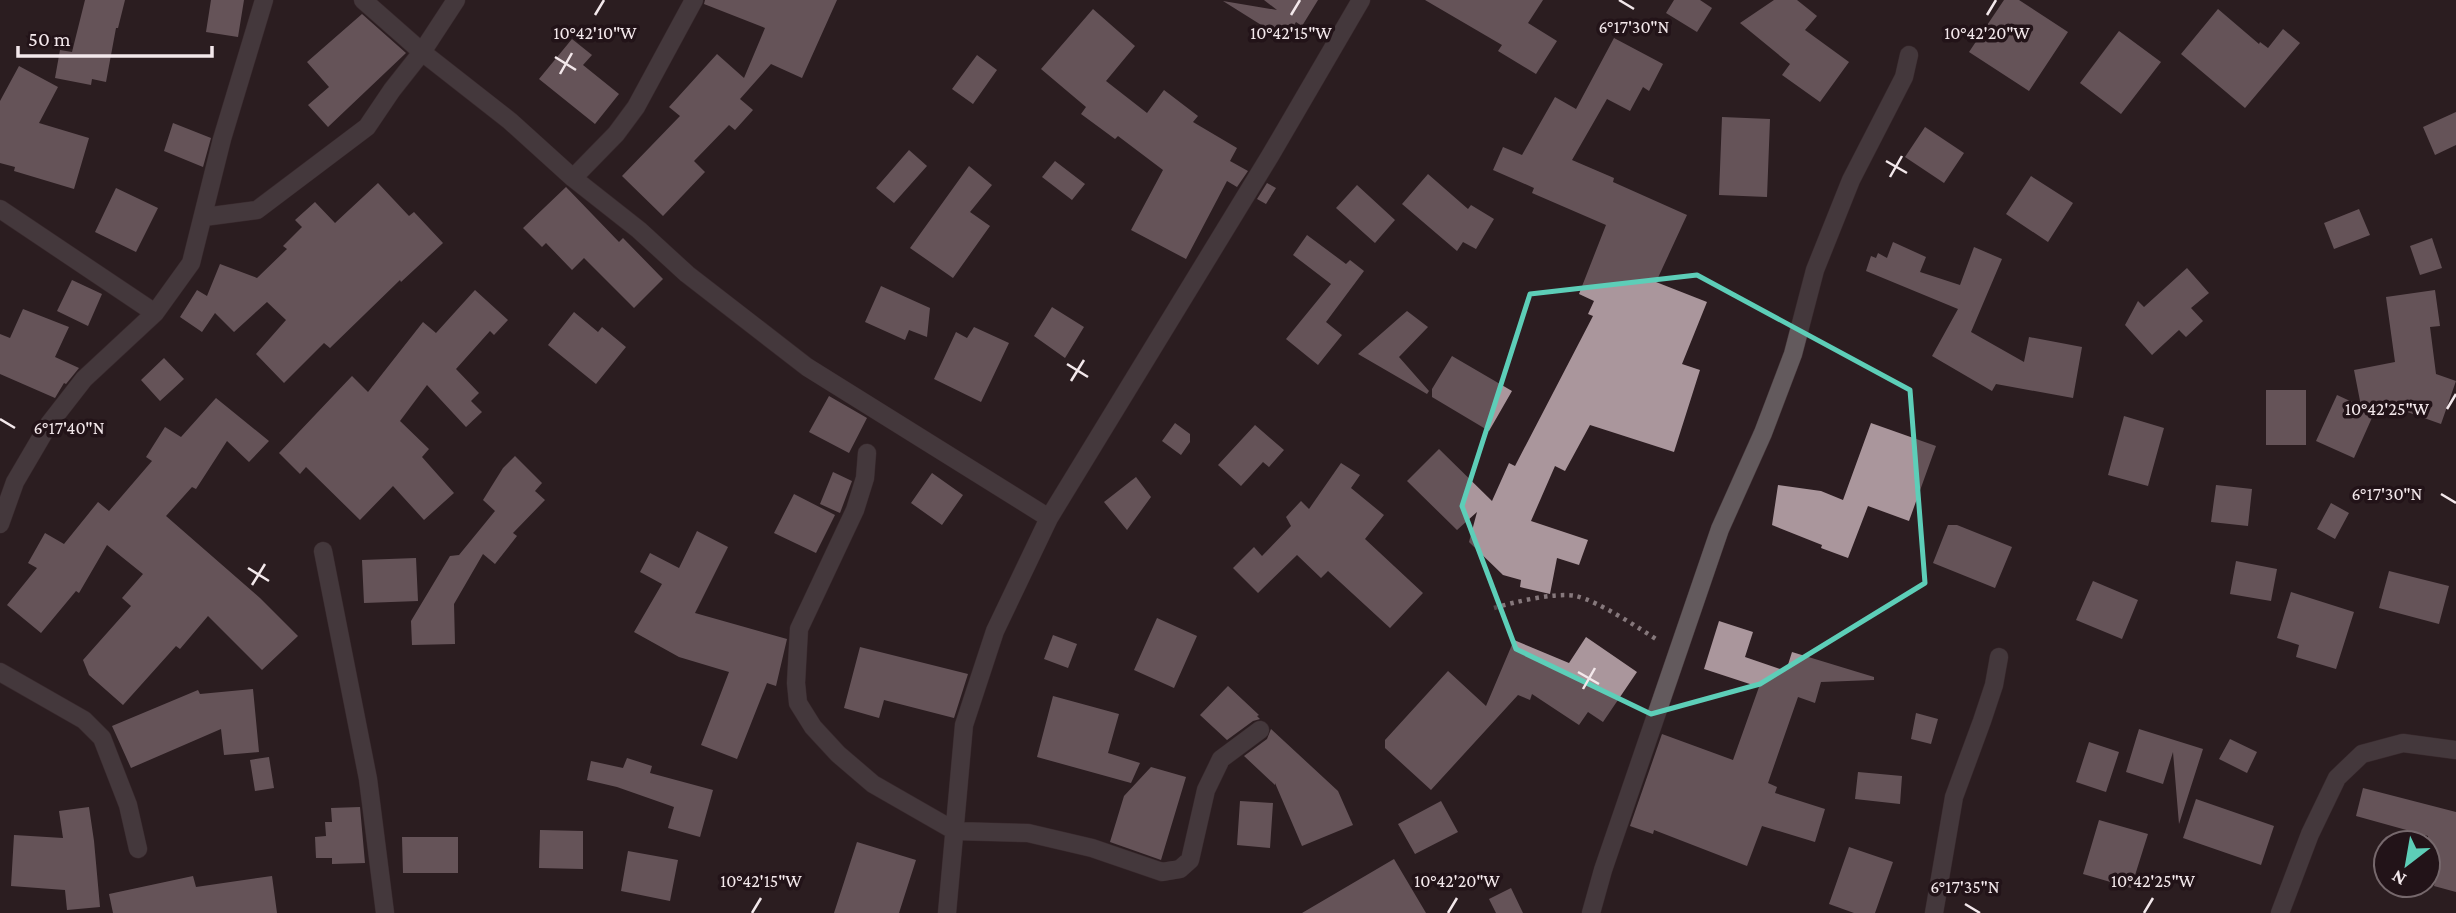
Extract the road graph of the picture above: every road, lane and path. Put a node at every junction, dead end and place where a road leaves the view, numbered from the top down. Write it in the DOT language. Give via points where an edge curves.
graph roads {
  1 [pos="264,0"];
  2 [pos="363,0"];
  3 [pos="456,0"];
  4 [pos="694,0"];
  5 [pos="1361,0"];
  6 [pos="422,52"];
  7 [pos="1909,55"];
  8 [pos="573,178"];
  9 [pos="0,209"];
  10 [pos="204,217"];
  11 [pos="155,313"];
  12 [pos="867,453"];
  13 [pos="1048,518"];
  14 [pos="0,524"];
  15 [pos="323,551"];
  16 [pos="1494,608"];
  17 [pos="1677,652"];
  18 [pos="1998,657"];
  19 [pos="0,672"];
  20 [pos="1260,730"];
  21 [pos="2456,750"];
  22 [pos="955,831"];
  23 [pos="138,849"];
  24 [pos="385,913"];
  25 [pos="947,913"];
  26 [pos="1591,913"];
  27 [pos="1934,913"];
  28 [pos="2280,913"];
  1 -- 10 [label="street"];
  2 -- 6 [label="street"];
  3 -- 6 [label="street"];
  4 -- 8 [label="street" via="636,107"];
  5 -- 13 [label="street"];
  6 -- 8 [label="street"];
  6 -- 10 [label="street" via="367,127 257,210"];
  7 -- 17 [label="street" via="1904,77 1852,180 1815,270 1793,354 1720,529"];
  8 -- 13 [label="street" via="807,368"];
  9 -- 11 [label="street"];
  10 -- 11 [label="street" via="191,263"];
  11 -- 14 [label="street" via="84,379 49,424 15,482"];
  12 -- 22 [label="street" via="855,510 799,629 798,703 838,754 873,784"];
  13 -- 22 [label="street" via="977,678 964,725"];
  15 -- 24 [label="street" via="368,779"];
  16 -- 17 [label="path" via="1526,599 1575,596 1628,621"];
  17 -- 26 [label="street"];
  18 -- 27 [label="street" via="1983,721 1954,797"];
  19 -- 23 [label="street" via="84,720 102,737 128,805"];
  20 -- 22 [label="street" via="1221,759 1206,790 1190,860 1180,869 1162,872 1028,833"];
  21 -- 28 [label="street" via="2403,743 2362,754 2337,778"];
  22 -- 25 [label="street"];
}
